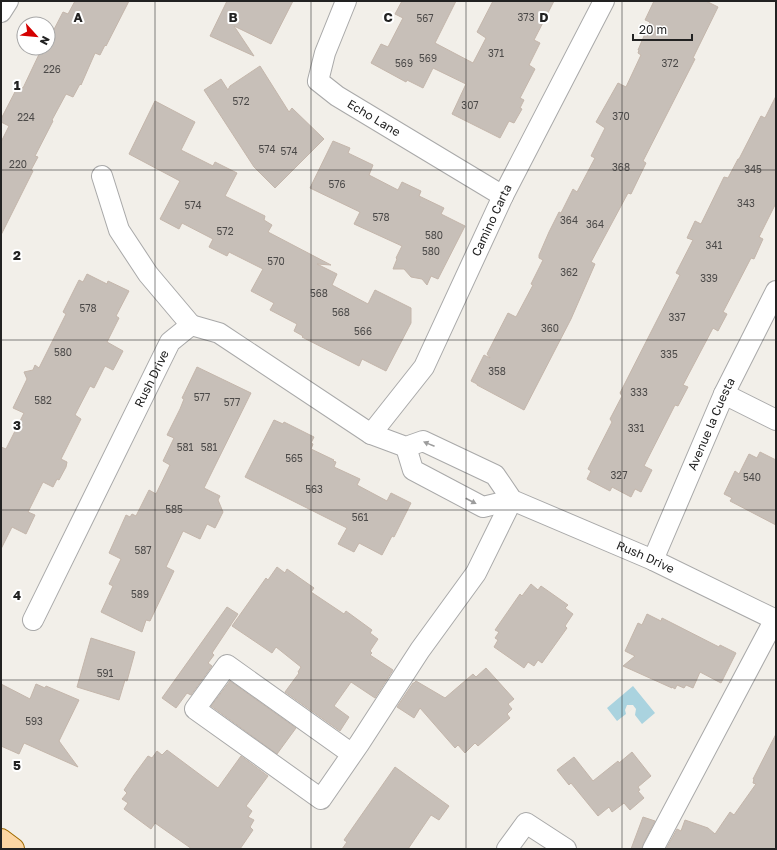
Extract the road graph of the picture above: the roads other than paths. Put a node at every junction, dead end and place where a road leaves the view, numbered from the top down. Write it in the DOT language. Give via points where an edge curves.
graph roads {
  1 [pos="8,1"];
  2 [pos="346,1"];
  3 [pos="604,1"];
  4 [pos="1,12"];
  5 [pos="102,176"];
  6 [pos="503,196"];
  7 [pos="776,291"];
  8 [pos="191,325"];
  9 [pos="724,394"];
  10 [pos="776,420"];
  11 [pos="371,434"];
  12 [pos="406,447"];
  13 [pos="452,454"];
  14 [pos="437,482"];
  15 [pos="512,500"];
  16 [pos="653,560"];
  17 [pos="776,619"];
  18 [pos="33,620"];
  19 [pos="352,754"];
  20 [pos="1,840"];
  21 [pos="13,849"];
  22 [pos="507,849"];
  23 [pos="566,849"];
  24 [pos="653,849"];
  1 -- 4 [label="street"];
  2 -- 6 [label="street, Echo Lane" via="325,53 318,81 336,96"];
  3 -- 6 [label="street, Camino Carta"];
  5 -- 8 [label="street" via="119,230 148,274"];
  6 -- 11 [label="street, Camino Carta" via="424,367"];
  7 -- 9 [label="street, Avenue la Cuesta"];
  8 -- 11 [label="street" via="219,333"];
  8 -- 18 [label="street, Rush Drive" via="170,342"];
  9 -- 10 [label="street"];
  9 -- 16 [label="street, Avenue la Cuesta"];
  11 -- 12 [label="street"];
  13 -- 12 [label="street, one-way" via="423,441"];
  12 -- 14 [label="street" via="413,470"];
  13 -- 14 [label="street"];
  13 -- 15 [label="street" via="495,475"];
  14 -- 15 [label="street, one-way" via="482,507"];
  15 -- 16 [label="street, Rush Drive"];
  15 -- 19 [label="street" via="476,573 420,650"];
  16 -- 17 [label="street, Rush Drive"];
  17 -- 24 [label="street"];
  19 -- 19 [label="street" via="227,665 195,709 321,799"];
  20 -- 21 [label="main road"];
  22 -- 23 [label="street" via="526,823"];
}
